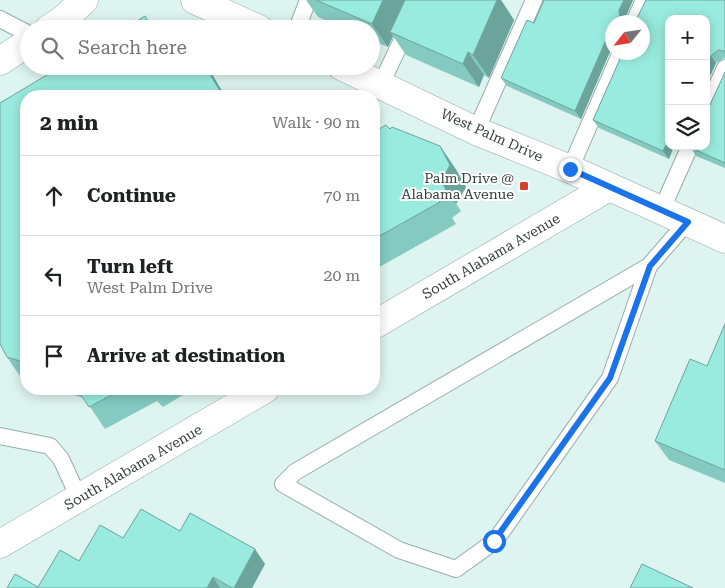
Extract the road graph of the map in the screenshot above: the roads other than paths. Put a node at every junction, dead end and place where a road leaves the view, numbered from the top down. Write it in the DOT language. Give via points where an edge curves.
graph roads {
  1 [pos="84,0"];
  2 [pos="195,0"];
  3 [pos="308,0"];
  4 [pos="421,0"];
  5 [pos="534,0"];
  6 [pos="644,0"];
  7 [pos="637,15"];
  8 [pos="0,19"];
  9 [pos="62,20"];
  10 [pos="239,20"];
  11 [pos="300,20"];
  12 [pos="20,29"];
  13 [pos="20,48"];
  14 [pos="618,60"];
  15 [pos="0,61"];
  16 [pos="725,68"];
  17 [pos="362,75"];
  18 [pos="381,84"];
  19 [pos="708,105"];
  20 [pos="476,131"];
  21 [pos="688,150"];
  22 [pos="570,169"];
  23 [pos="609,187"];
  24 [pos="662,211"];
  25 [pos="688,222"];
  26 [pos="725,239"];
  27 [pos="650,266"];
  28 [pos="380,321"];
  29 [pos="255,395"];
  30 [pos="0,436"];
  31 [pos="79,498"];
  32 [pos="0,544"];
  1 -- 9 [label="street"];
  2 -- 10 [label="street"];
  3 -- 11 [label="lane"];
  4 -- 18 [label="lane"];
  5 -- 20 [label="lane"];
  6 -- 7 [label="lane"];
  8 -- 12 [label="lane"];
  13 -- 15 [label="street"];
  14 -- 22 [label="lane"];
  16 -- 19 [label="lane"];
  17 -- 18 [label="street, West Palm Drive"];
  18 -- 20 [label="street, West Palm Drive"];
  20 -- 22 [label="street, West Palm Drive"];
  21 -- 24 [label="lane"];
  22 -- 23 [label="street, West Palm Drive"];
  23 -- 24 [label="street, West Palm Drive"];
  23 -- 28 [label="street, South Alabama Avenue"];
  24 -- 25 [label="street, West Palm Drive"];
  25 -- 26 [label="street, West Palm Drive"];
  25 -- 27 [label="lane"];
  27 -- 27 [label="lane" via="295,472 283,484 399,550 456,570 494,541 610,378"];
  29 -- 31 [label="street, South Alabama Avenue"];
  30 -- 31 [label="lane" via="50,446 61,459"];
  31 -- 32 [label="street, South Alabama Avenue"];
}
